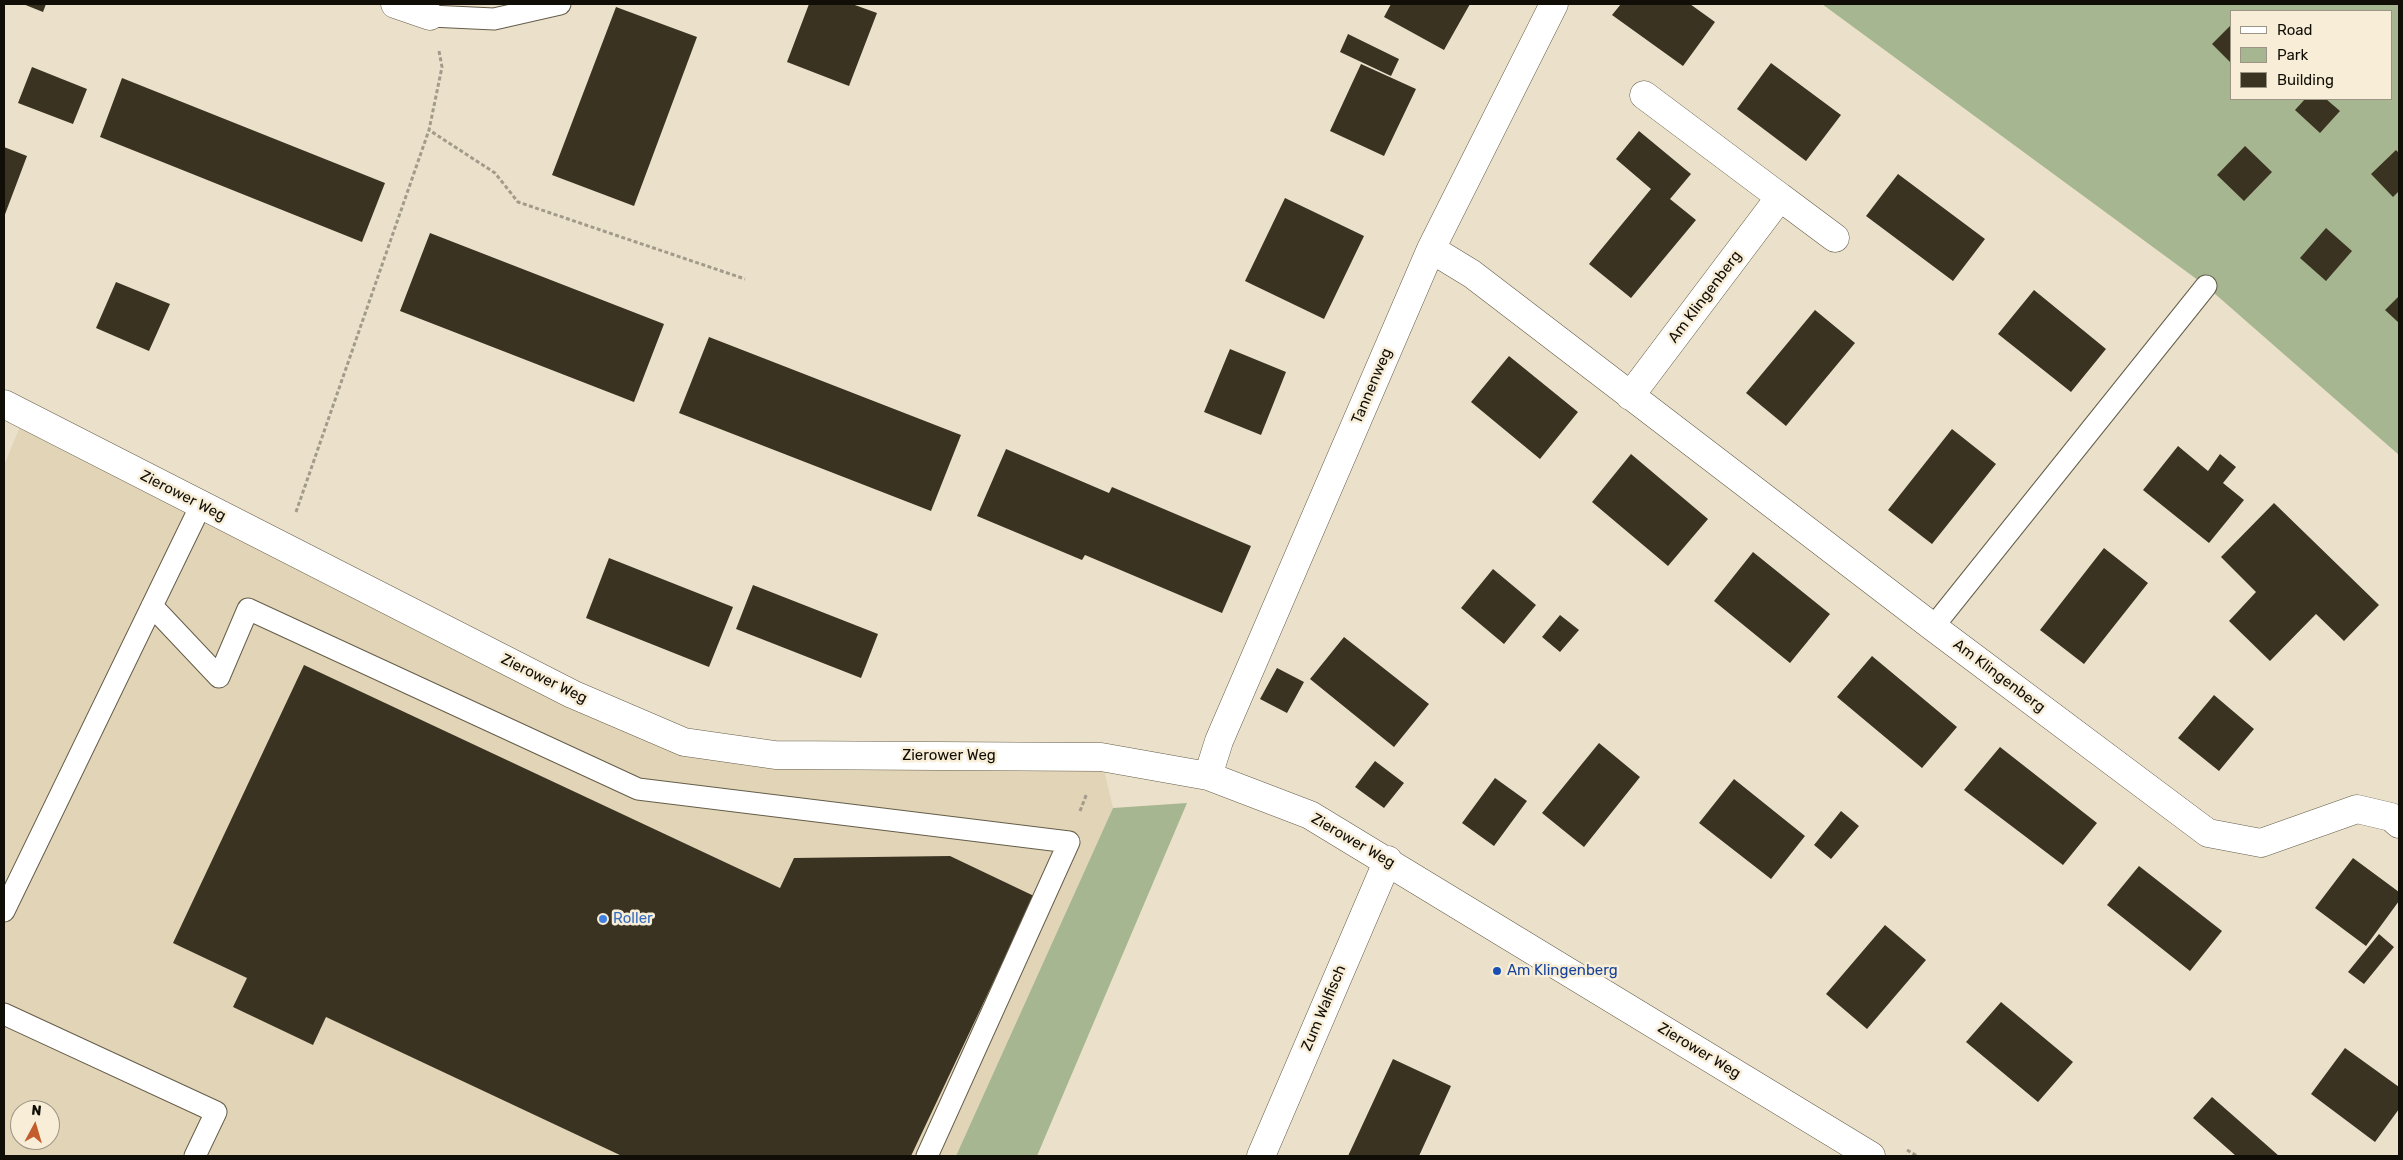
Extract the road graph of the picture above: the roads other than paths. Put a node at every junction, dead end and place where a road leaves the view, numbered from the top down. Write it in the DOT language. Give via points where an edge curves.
graph roads {
  1 [pos="395,4"];
  2 [pos="560,4"];
  3 [pos="1554,4"];
  4 [pos="430,16"];
  5 [pos="1644,95"];
  6 [pos="1780,197"];
  7 [pos="1835,238"];
  8 [pos="1431,249"];
  9 [pos="2206,286"];
  10 [pos="1630,396"];
  11 [pos="4,404"];
  12 [pos="201,505"];
  13 [pos="152,606"];
  14 [pos="1933,626"];
  15 [pos="1208,776"];
  16 [pos="2399,824"];
  17 [pos="1388,860"];
  18 [pos="4,911"];
  19 [pos="4,1014"];
  20 [pos="195,1156"];
  21 [pos="927,1156"];
  22 [pos="1261,1156"];
  23 [pos="1871,1156"];
  1 -- 4 [label="street"];
  2 -- 4 [label="lane" via="494,19"];
  3 -- 8 [label="street, Tannenweg"];
  5 -- 6 [label="street"];
  6 -- 7 [label="street"];
  6 -- 10 [label="street, Am Klingenberg"];
  8 -- 10 [label="street, Am Klingenberg" via="1472,274"];
  8 -- 15 [label="street, Tannenweg" via="1219,741"];
  9 -- 14 [label="lane"];
  10 -- 14 [label="street, Am Klingenberg"];
  11 -- 12 [label="street, Zierower Weg"];
  12 -- 13 [label="lane"];
  12 -- 15 [label="street, Zierower Weg" via="572,694 684,742 775,755 1101,757"];
  13 -- 18 [label="lane"];
  13 -- 21 [label="lane" via="220,677 248,609 638,789 1069,842"];
  14 -- 16 [label="street, Am Klingenberg" via="2208,833 2262,843 2357,809 2391,817"];
  15 -- 17 [label="street, Zierower Weg" via="1310,815"];
  17 -- 22 [label="street, Zum Walfisch"];
  17 -- 23 [label="street, Zierower Weg"];
  19 -- 20 [label="lane" via="216,1112"];
}
